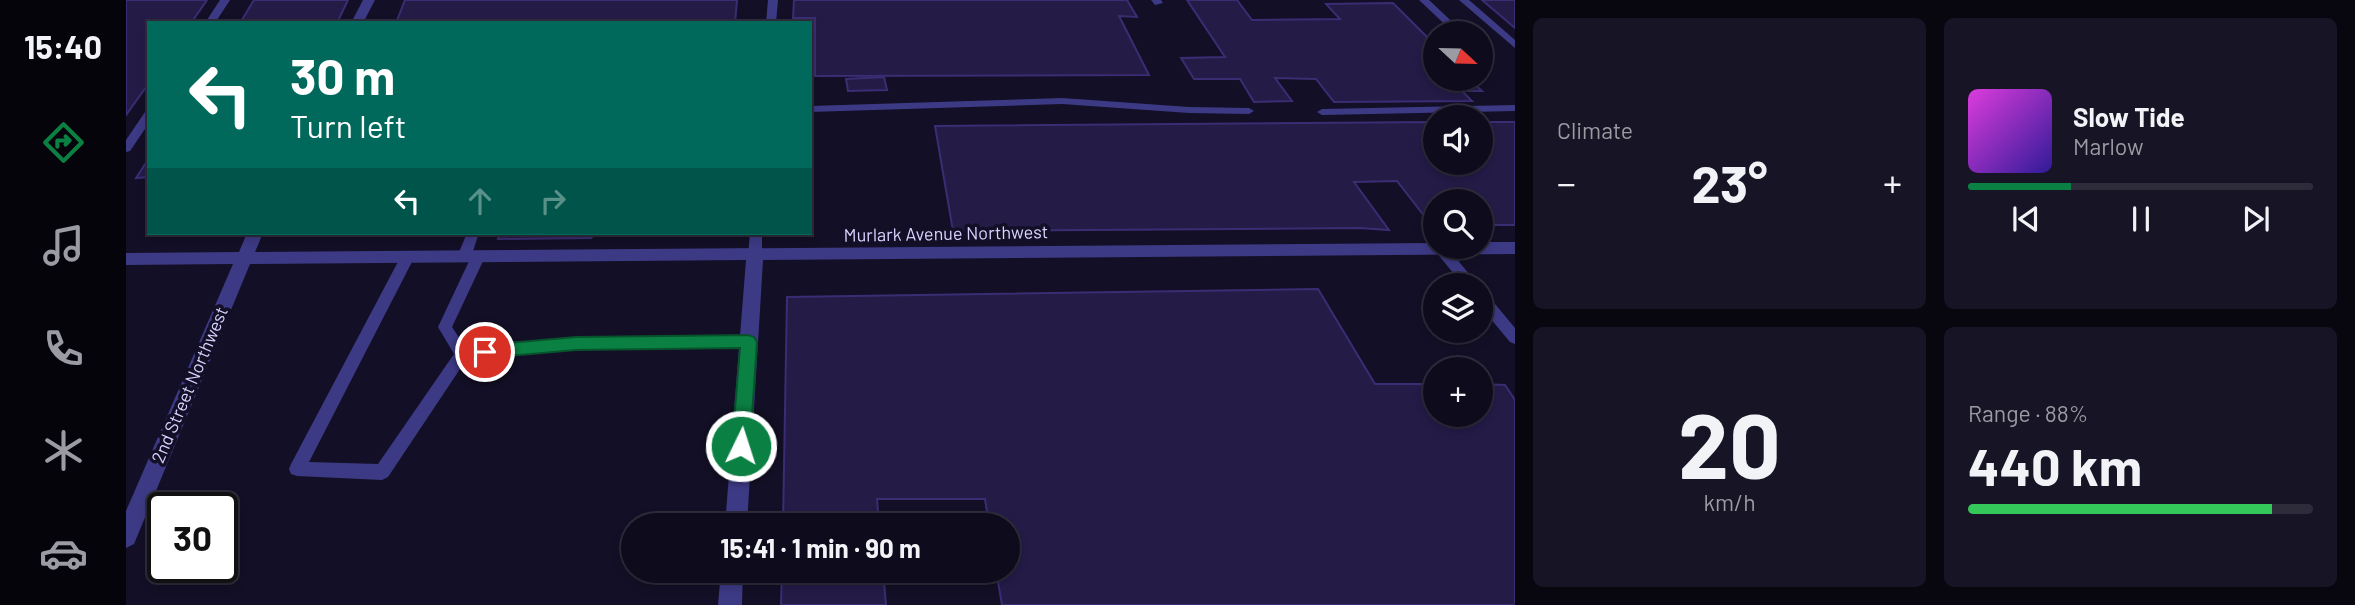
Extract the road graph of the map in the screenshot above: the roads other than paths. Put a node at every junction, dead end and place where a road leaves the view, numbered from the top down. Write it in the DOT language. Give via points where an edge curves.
graph roads {
  1 [pos="225,0"];
  2 [pos="369,0"];
  3 [pos="773,0"];
  4 [pos="1423,0"];
  5 [pos="1464,0"];
  6 [pos="211,21"];
  7 [pos="358,21"];
  8 [pos="771,21"];
  9 [pos="1446,21"];
  10 [pos="1515,45"];
  11 [pos="1515,108"];
  12 [pos="812,109"];
  13 [pos="1249,111"];
  14 [pos="1322,111"];
  15 [pos="147,117"];
  16 [pos="126,148"];
  17 [pos="254,235"];
  18 [pos="473,235"];
  19 [pos="756,235"];
  20 [pos="1493,248"];
  21 [pos="1515,248"];
  22 [pos="1423,249"];
  23 [pos="755,255"];
  24 [pos="471,257"];
  25 [pos="407,258"];
  26 [pos="126,259"];
  27 [pos="243,259"];
  28 [pos="1449,259"];
  29 [pos="1461,273"];
  30 [pos="1493,312"];
  31 [pos="1515,338"];
  32 [pos="748,342"];
  33 [pos="462,354"];
  34 [pos="737,513"];
  35 [pos="126,537"];
  36 [pos="731,583"];
  37 [pos="730,605"];
  1 -- 6 [label="lane"];
  2 -- 7 [label="street"];
  3 -- 8 [label="lane"];
  4 -- 9 [label="lane"];
  5 -- 10 [label="lane"];
  11 -- 14 [label="lane"];
  12 -- 13 [label="lane" via="1062,102"];
  15 -- 16 [label="lane"];
  17 -- 27 [label="street, 2nd Street Northwest"];
  18 -- 24 [label="lane"];
  19 -- 23 [label="lane"];
  20 -- 21 [label="street, Murlark Avenue Northwest"];
  22 -- 23 [label="street, Murlark Avenue Northwest"];
  23 -- 24 [label="street, Murlark Avenue Northwest"];
  23 -- 32 [label="street"];
  24 -- 25 [label="street, Murlark Avenue Northwest"];
  24 -- 33 [label="lane" via="446,327"];
  25 -- 27 [label="street, Murlark Avenue Northwest"];
  25 -- 33 [label="lane" via="297,469 382,472"];
  26 -- 27 [label="street, Murlark Avenue Northwest"];
  27 -- 35 [label="street, 2nd Street Northwest"];
  28 -- 29 [label="lane"];
  30 -- 31 [label="lane"];
  32 -- 33 [label="lane" via="576,344"];
  32 -- 34 [label="street"];
  36 -- 37 [label="street"];
}
